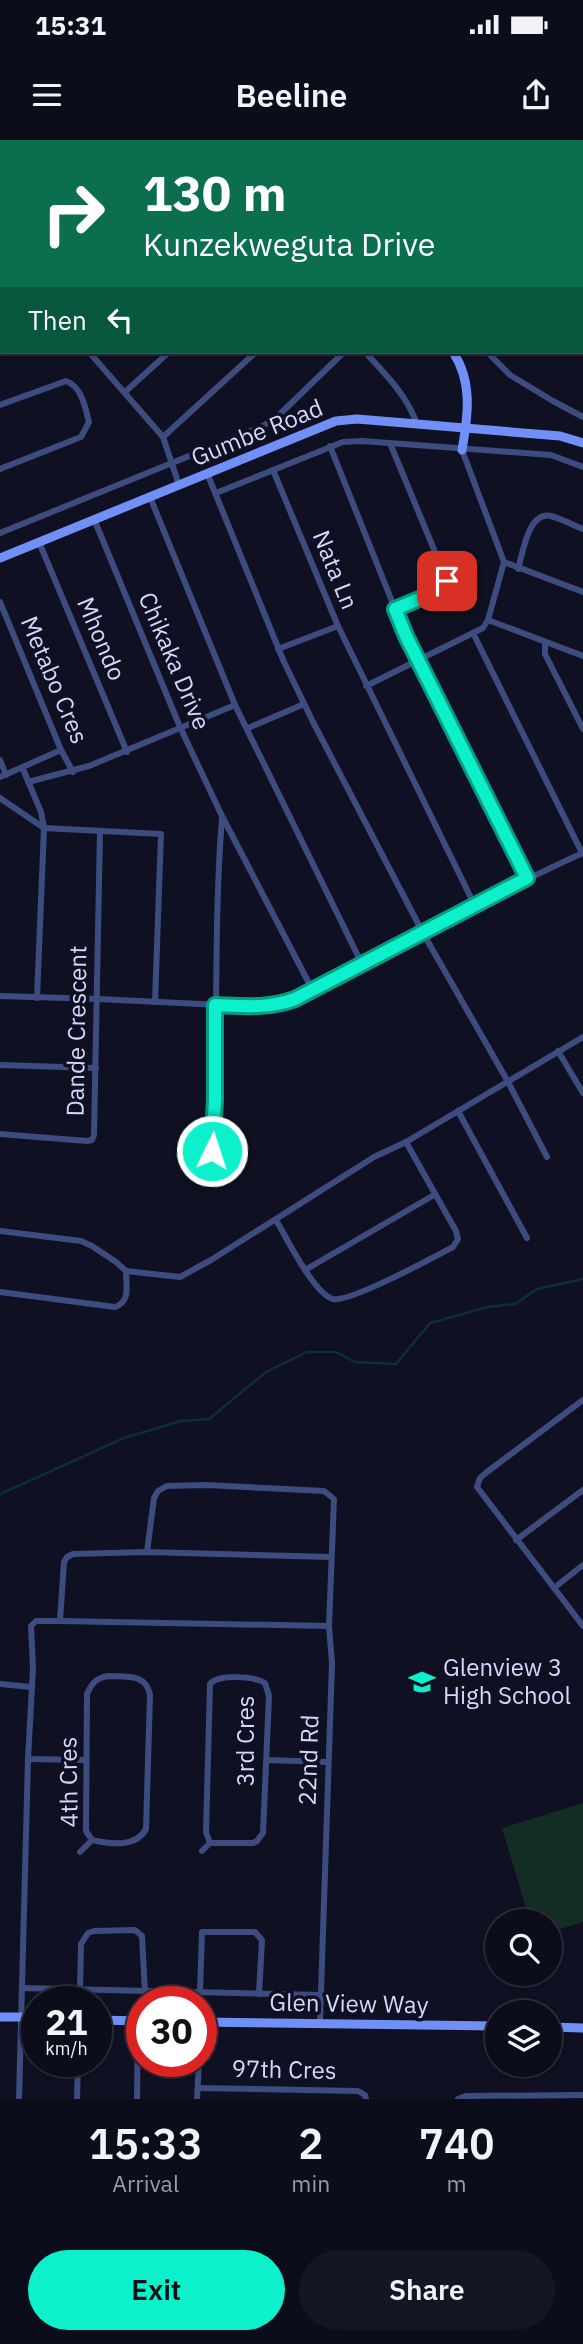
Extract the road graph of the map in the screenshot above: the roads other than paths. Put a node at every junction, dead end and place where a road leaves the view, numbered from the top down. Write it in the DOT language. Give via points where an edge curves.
graph roads {
  1 [pos="91,354"];
  2 [pos="167,354"];
  3 [pos="254,354"];
  4 [pos="342,354"];
  5 [pos="367,354"];
  6 [pos="454,354"];
  7 [pos="488,354"];
  8 [pos="125,392"];
  9 [pos="0,405"];
  10 [pos="583,416"];
  11 [pos="417,424"];
  12 [pos="466,428"];
  13 [pos="163,438"];
  14 [pos="390,443"];
  15 [pos="583,443"];
  16 [pos="330,446"];
  17 [pos="462,450"];
  18 [pos="172,464"];
  19 [pos="583,467"];
  20 [pos="0,469"];
  21 [pos="274,470"];
  22 [pos="207,473"];
  23 [pos="179,485"];
  24 [pos="216,493"];
  25 [pos="150,497"];
  26 [pos="94,520"];
  27 [pos="583,528"];
  28 [pos="0,533"];
  29 [pos="39,542"];
  30 [pos="0,558"];
  31 [pos="504,562"];
  32 [pos="518,569"];
  33 [pos="583,592"];
  34 [pos="0,602"];
  35 [pos="395,609"];
  36 [pos="488,620"];
  37 [pos="338,625"];
  38 [pos="472,633"];
  39 [pos="545,642"];
  40 [pos="278,649"];
  41 [pos="583,656"];
  42 [pos="419,659"];
  43 [pos="366,685"];
  44 [pos="304,704"];
  45 [pos="235,705"];
  46 [pos="180,727"];
  47 [pos="248,727"];
  48 [pos="583,729"];
  49 [pos="61,750"];
  50 [pos="127,752"];
  51 [pos="0,760"];
  52 [pos="23,769"];
  53 [pos="73,772"];
  54 [pos="3,776"];
  55 [pos="28,782"];
  56 [pos="0,798"];
  57 [pos="222,816"];
  58 [pos="44,828"];
  59 [pos="100,831"];
  60 [pos="583,853"];
  61 [pos="527,878"];
  62 [pos="474,904"];
  63 [pos="423,933"];
  64 [pos="362,964"];
  65 [pos="312,989"];
  66 [pos="0,996"];
  67 [pos="37,998"];
  68 [pos="98,999"];
  69 [pos="155,1002"];
  70 [pos="215,1005"];
  71 [pos="583,1037"];
  72 [pos="558,1051"];
  73 [pos="0,1065"];
  74 [pos="96,1068"];
  75 [pos="508,1080"];
  76 [pos="583,1093"];
  77 [pos="458,1111"];
  78 [pos="0,1134"];
  79 [pos="406,1142"];
  80 [pos="212,1151"];
  81 [pos="547,1157"];
  82 [pos="435,1195"];
  83 [pos="276,1220"];
  84 [pos="0,1231"];
  85 [pos="527,1238"];
  86 [pos="305,1270"];
  87 [pos="126,1272"];
  88 [pos="0,1292"];
  89 [pos="583,1400"];
  90 [pos="583,1490"];
  91 [pos="516,1539"];
  92 [pos="147,1552"];
  93 [pos="331,1557"];
  94 [pos="583,1565"];
  95 [pos="554,1588"];
  96 [pos="60,1621"];
  97 [pos="329,1626"];
  98 [pos="583,1626"];
  99 [pos="0,1684"];
  100 [pos="31,1687"];
  101 [pos="28,1759"];
  102 [pos="86,1760"];
  103 [pos="267,1760"];
  104 [pos="327,1762"];
  105 [pos="92,1840"];
  106 [pos="210,1843"];
  107 [pos="202,1851"];
  108 [pos="80,1852"];
  109 [pos="22,1986"];
  110 [pos="80,1986"];
  111 [pos="145,1986"];
  112 [pos="200,1986"];
  113 [pos="217,1993"];
  114 [pos="259,1994"];
  115 [pos="321,1995"];
  116 [pos="0,2017"];
  117 [pos="21,2017"];
  118 [pos="217,2022"];
  119 [pos="320,2022"];
  120 [pos="485,2026"];
  121 [pos="562,2027"];
  122 [pos="583,2028"];
  123 [pos="78,2077"];
  124 [pos="138,2077"];
  125 [pos="198,2077"];
  126 [pos="198,2088"];
  127 [pos="583,2095"];
  128 [pos="19,2099"];
  129 [pos="77,2099"];
  130 [pos="137,2099"];
  131 [pos="197,2099"];
  132 [pos="366,2099"];
  133 [pos="458,2099"];
  1 -- 8 [label="street"];
  2 -- 8 [label="street"];
  3 -- 13 [label="street"];
  4 -- 18 [label="street" via="263,426"];
  5 -- 11 [label="street" via="406,399"];
  6 -- 12 [label="street" via="467,385"];
  7 -- 10 [label="street" via="510,375"];
  8 -- 13 [label="street"];
  9 -- 20 [label="street" via="66,381 82,396 89,422 81,438"];
  11 -- 12 [label="street, Gumbe Road"];
  11 -- 22 [label="street, Gumbe Road" via="336,421"];
  12 -- 15 [label="street, Gumbe Road" via="560,436"];
  12 -- 17 [label="street"];
  13 -- 18 [label="street"];
  14 -- 16 [label="street"];
  14 -- 17 [label="street"];
  14 -- 35 [label="street" via="447,581 443,589"];
  16 -- 21 [label="street"];
  16 -- 35 [label="street"];
  17 -- 19 [label="street" via="551,455"];
  17 -- 31 [label="street"];
  18 -- 23 [label="street"];
  18 -- 28 [label="street"];
  21 -- 24 [label="street"];
  21 -- 37 [label="street, Nata Ln"];
  22 -- 23 [label="street, Gumbe Road"];
  22 -- 24 [label="street"];
  23 -- 25 [label="street, Gumbe Road"];
  24 -- 40 [label="street"];
  25 -- 26 [label="street, Gumbe Road"];
  25 -- 45 [label="street"];
  26 -- 29 [label="street, Gumbe Road"];
  26 -- 46 [label="street, Chikaka Drive"];
  27 -- 32 [label="street" via="541,516 534,522"];
  29 -- 30 [label="street, Gumbe Road"];
  29 -- 50 [label="street, Mhondo"];
  31 -- 32 [label="street"];
  31 -- 36 [label="street"];
  32 -- 33 [label="street"];
  34 -- 49 [label="street, Metabo Cres"];
  35 -- 42 [label="street"];
  36 -- 38 [label="street"];
  36 -- 39 [label="street"];
  37 -- 40 [label="street, Nata Ln"];
  37 -- 43 [label="street"];
  38 -- 42 [label="street"];
  38 -- 60 [label="street"];
  39 -- 41 [label="street"];
  39 -- 48 [label="street" via="545,654"];
  40 -- 44 [label="street"];
  42 -- 43 [label="street"];
  42 -- 61 [label="street"];
  43 -- 62 [label="street"];
  44 -- 47 [label="street"];
  44 -- 63 [label="street"];
  45 -- 46 [label="street"];
  45 -- 47 [label="street"];
  46 -- 50 [label="street"];
  46 -- 57 [label="street, Chikaka Drive"];
  47 -- 64 [label="street"];
  49 -- 52 [label="street"];
  49 -- 53 [label="street, Metabo Cres"];
  50 -- 53 [label="street"];
  51 -- 54 [label="street"];
  52 -- 54 [label="street"];
  52 -- 55 [label="street"];
  53 -- 55 [label="street"];
  55 -- 58 [label="street"];
  56 -- 58 [label="street"];
  57 -- 65 [label="street, Chikaka Drive"];
  57 -- 70 [label="street, Chikaka Drive"];
  58 -- 59 [label="street"];
  58 -- 67 [label="street"];
  59 -- 68 [label="street, Dande Crescent"];
  59 -- 69 [label="street" via="161,834"];
  60 -- 61 [label="street"];
  61 -- 62 [label="street"];
  62 -- 63 [label="street"];
  63 -- 64 [label="street"];
  63 -- 75 [label="street"];
  64 -- 65 [label="street"];
  65 -- 70 [label="street" via="278,1005"];
  66 -- 67 [label="street"];
  67 -- 68 [label="street"];
  68 -- 69 [label="street"];
  68 -- 74 [label="street, Dande Crescent"];
  69 -- 70 [label="street"];
  70 -- 80 [label="street, Chikaka Drive"];
  71 -- 72 [label="street"];
  72 -- 75 [label="street"];
  72 -- 76 [label="street"];
  73 -- 74 [label="street"];
  74 -- 78 [label="street, Dande Crescent" via="92,1140"];
  75 -- 77 [label="street"];
  75 -- 81 [label="street"];
  77 -- 79 [label="street"];
  77 -- 85 [label="street"];
  79 -- 82 [label="street"];
  79 -- 83 [label="street" via="374,1157"];
  82 -- 86 [label="street"];
  82 -- 86 [label="street" via="456,1231 453,1247 383,1283 341,1298 322,1292"];
  83 -- 86 [label="street"];
  83 -- 87 [label="street" via="180,1277"];
  84 -- 87 [label="street" via="87,1243"];
  87 -- 88 [label="street" via="127,1298 115,1307"];
  89 -- 91 [label="street" via="480,1478 477,1487 481,1495"];
  90 -- 91 [label="street"];
  91 -- 95 [label="street"];
  92 -- 93 [label="street"];
  92 -- 93 [label="street, 22nd Rd" via="158,1491 167,1486 206,1485 324,1491 334,1499"];
  92 -- 96 [label="street" via="67,1557"];
  93 -- 97 [label="street, 22nd Rd"];
  94 -- 95 [label="street"];
  95 -- 98 [label="street"];
  96 -- 97 [label="street"];
  96 -- 100 [label="street" via="36,1621 31,1626"];
  97 -- 104 [label="street, 22nd Rd" via="332,1662"];
  99 -- 100 [label="street"];
  100 -- 101 [label="street"];
  101 -- 102 [label="street"];
  101 -- 109 [label="street"];
  102 -- 105 [label="street, 4th Cres" via="86,1831"];
  102 -- 105 [label="street, 4th Cres" via="92,1684 108,1676 145,1681 150,1695 146,1829 131,1843"];
  103 -- 104 [label="street"];
  103 -- 106 [label="street, 3rd Cres" via="260,1839"];
  103 -- 106 [label="street, 3rd Cres" via="269,1696 265,1684 258,1680 212,1681 208,1688 206,1832"];
  104 -- 115 [label="street, 22nd Rd"];
  105 -- 108 [label="street"];
  106 -- 107 [label="street"];
  110 -- 111 [label="street" via="81,1944 88,1933 135,1930 144,1944"];
  112 -- 114 [label="street" via="202,1932 255,1932 262,1940"];
  113 -- 114 [label="street"];
  114 -- 115 [label="street"];
  115 -- 119 [label="street, 22nd Rd"];
  116 -- 117 [label="street"];
  117 -- 128 [label="street"];
  118 -- 119 [label="street, Glen View Way"];
  119 -- 120 [label="street, Glen View Way"];
  121 -- 122 [label="street"];
  123 -- 129 [label="street"];
  124 -- 130 [label="street"];
  125 -- 126 [label="street"];
  126 -- 131 [label="street"];
  126 -- 132 [label="street, 97th Cres" via="358,2091"];
  127 -- 133 [label="street"];
}
